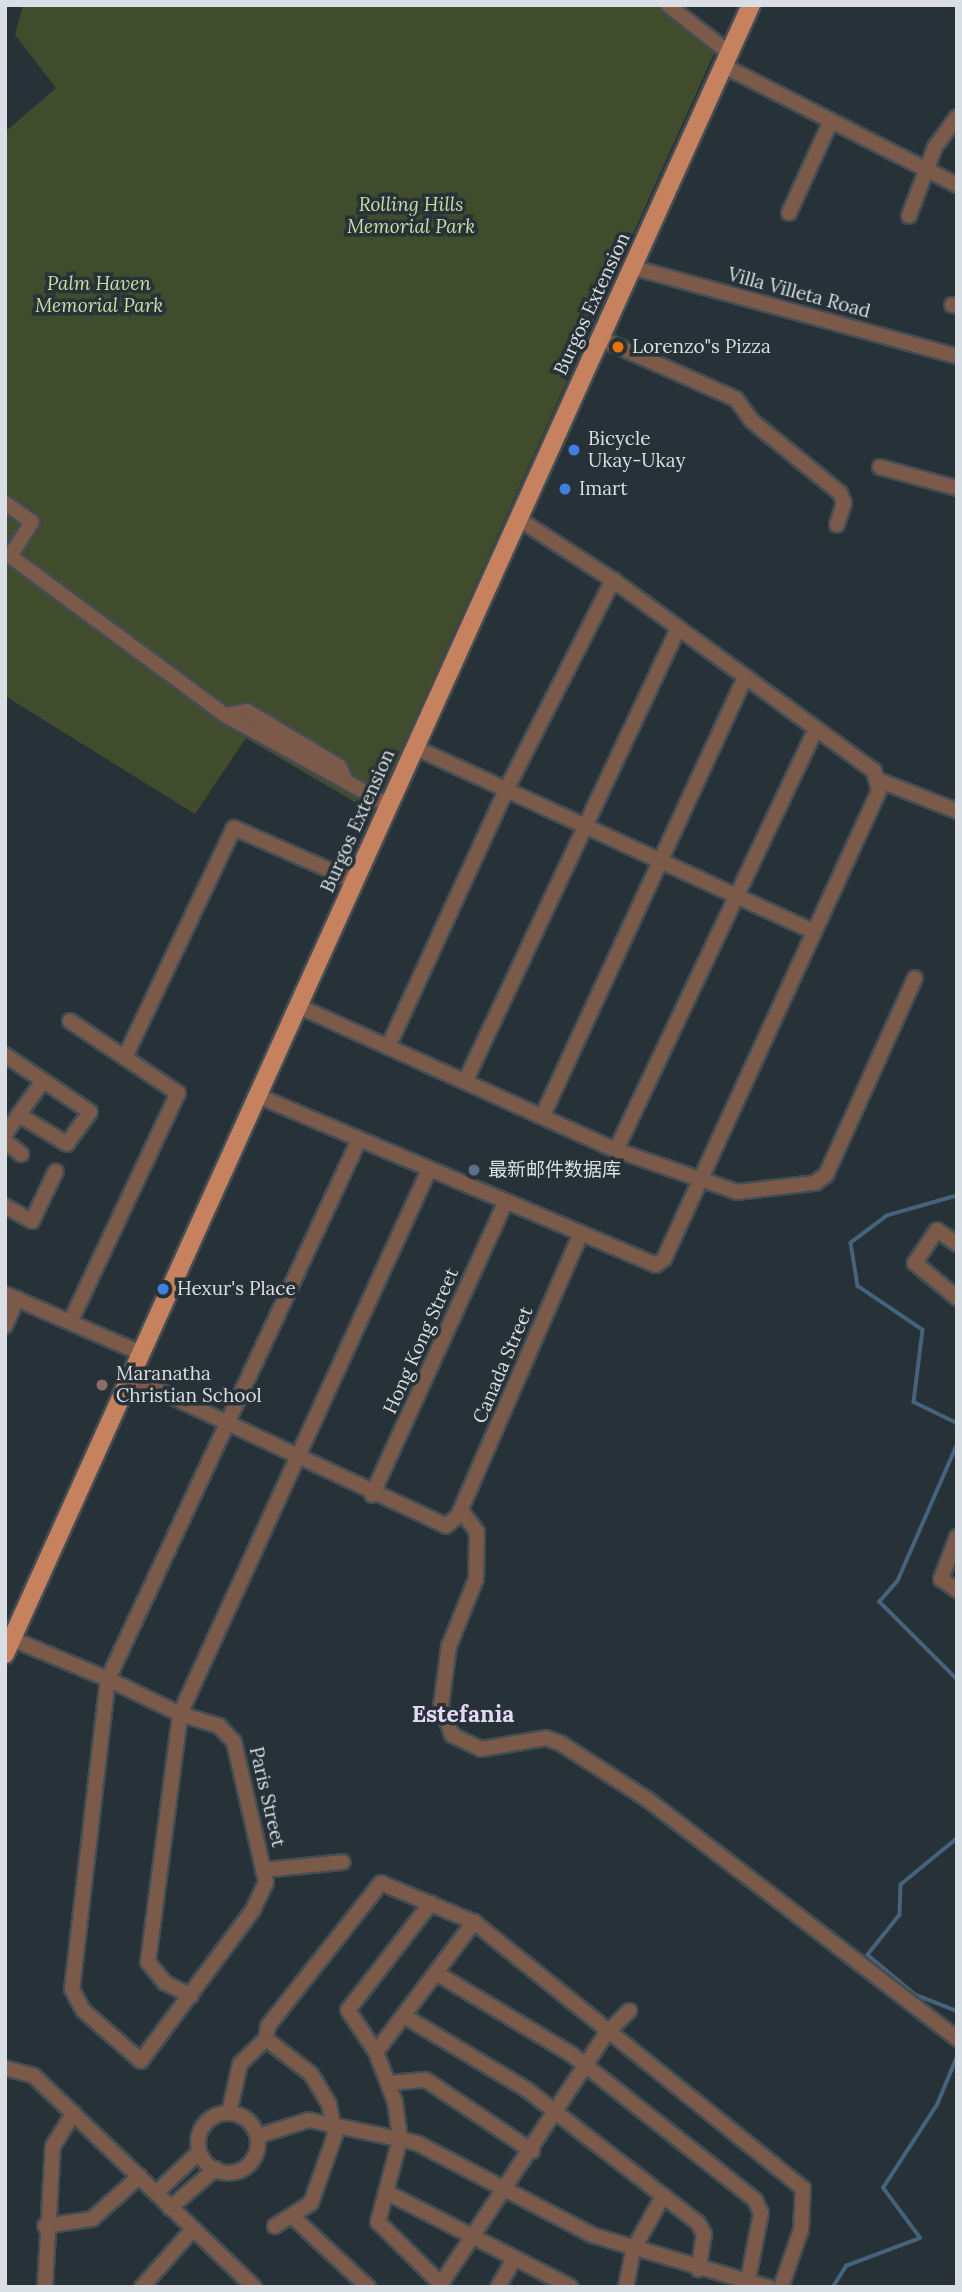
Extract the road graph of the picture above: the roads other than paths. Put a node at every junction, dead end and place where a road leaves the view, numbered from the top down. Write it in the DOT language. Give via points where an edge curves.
graph roads {
  1 [pos="668,5"];
  2 [pos="751,5"];
  3 [pos="727,59"];
  4 [pos="957,117"];
  5 [pos="831,121"];
  6 [pos="928,172"];
  7 [pos="957,186"];
  8 [pos="789,213"];
  9 [pos="909,216"];
  10 [pos="631,267"];
  11 [pos="599,338"];
  12 [pos="957,356"];
  13 [pos="880,467"];
  14 [pos="957,488"];
  15 [pos="5,503"];
  16 [pos="517,518"];
  17 [pos="837,525"];
  18 [pos="613,580"];
  19 [pos="678,629"];
  20 [pos="745,677"];
  21 [pos="816,729"];
  22 [pos="414,747"];
  23 [pos="881,781"];
  24 [pos="506,790"];
  25 [pos="389,805"];
  26 [pos="955,807"];
  27 [pos="585,826"];
  28 [pos="661,862"];
  29 [pos="354,881"];
  30 [pos="736,896"];
  31 [pos="812,931"];
  32 [pos="915,978"];
  33 [pos="298,1006"];
  34 [pos="70,1021"];
  35 [pos="388,1047"];
  36 [pos="127,1055"];
  37 [pos="5,1056"];
  38 [pos="43,1081"];
  39 [pos="466,1082"];
  40 [pos="258,1096"];
  41 [pos="19,1115"];
  42 [pos="542,1117"];
  43 [pos="5,1134"];
  44 [pos="359,1140"];
  45 [pos="5,1141"];
  46 [pos="616,1150"];
  47 [pos="21,1154"];
  48 [pos="429,1170"];
  49 [pos="56,1171"];
  50 [pos="702,1179"];
  51 [pos="505,1203"];
  52 [pos="5,1206"];
  53 [pos="580,1235"];
  54 [pos="957,1244"];
  55 [pos="11,1296"];
  56 [pos="957,1298"];
  57 [pos="70,1322"];
  58 [pos="5,1326"];
  59 [pos="141,1353"];
  60 [pos="130,1377"];
  61 [pos="226,1421"];
  62 [pos="300,1456"];
  63 [pos="372,1495"];
  64 [pos="461,1510"];
  65 [pos="957,1538"];
  66 [pos="957,1590"];
  67 [pos="8,1643"];
  68 [pos="108,1679"];
  69 [pos="180,1714"];
  70 [pos="343,1862"];
  71 [pos="263,1870"];
  72 [pos="431,1903"];
  73 [pos="474,1922"];
  74 [pos="436,1973"];
  75 [pos="191,1996"];
  76 [pos="629,2011"];
  77 [pos="404,2016"];
  78 [pos="606,2034"];
  79 [pos="265,2039"];
  80 [pos="957,2039"];
  81 [pos="376,2052"];
  82 [pos="5,2068"];
  83 [pos="589,2068"];
  84 [pos="389,2083"];
  85 [pos="558,2112"];
  86 [pos="74,2113"];
  87 [pos="229,2113"];
  88 [pos="332,2122"];
  89 [pos="258,2136"];
  90 [pos="400,2139"];
  91 [pos="532,2151"];
  92 [pos="199,2152"];
  93 [pos="215,2169"];
  94 [pos="139,2176"];
  95 [pos="507,2191"];
  96 [pos="156,2193"];
  97 [pos="390,2194"];
  98 [pos="663,2196"];
  99 [pos="170,2208"];
  100 [pos="295,2219"];
  101 [pos="275,2226"];
  102 [pos="45,2227"];
  103 [pos="193,2229"];
  104 [pos="472,2238"];
  105 [pos="633,2250"];
  106 [pos="514,2259"];
  107 [pos="698,2270"];
  108 [pos="748,2280"];
  109 [pos="146,2285"];
  110 [pos="440,2285"];
  111 [pos="46,2287"];
  112 [pos="254,2287"];
  113 [pos="368,2287"];
  114 [pos="498,2287"];
  115 [pos="571,2287"];
  116 [pos="626,2287"];
  117 [pos="768,2287"];
  118 [pos="781,2287"];
  1 -- 3 [label="street"];
  2 -- 3 [label="main road, Burgos Extension"];
  3 -- 5 [label="street"];
  3 -- 10 [label="main road, Burgos Extension"];
  4 -- 6 [label="street" via="935,147"];
  5 -- 6 [label="street"];
  5 -- 8 [label="street"];
  6 -- 7 [label="street"];
  6 -- 9 [label="street"];
  10 -- 11 [label="main road, Burgos Extension"];
  10 -- 12 [label="street, Villa Villeta Road"];
  11 -- 16 [label="main road, Burgos Extension"];
  11 -- 17 [label="street" via="736,399 751,421 840,493 844,503"];
  13 -- 14 [label="street"];
  15 -- 25 [label="street" via="32,522 10,556 225,715 331,778 345,779"];
  16 -- 18 [label="street"];
  16 -- 22 [label="main road, Burgos Extension"];
  18 -- 19 [label="street"];
  18 -- 24 [label="street"];
  19 -- 20 [label="street"];
  19 -- 27 [label="street"];
  20 -- 21 [label="street"];
  20 -- 28 [label="street"];
  21 -- 23 [label="street"];
  21 -- 30 [label="street"];
  22 -- 24 [label="street"];
  22 -- 25 [label="main road, Burgos Extension"];
  23 -- 26 [label="street"];
  23 -- 31 [label="street"];
  24 -- 27 [label="street"];
  24 -- 35 [label="street"];
  25 -- 29 [label="main road, Burgos Extension"];
  27 -- 28 [label="street"];
  27 -- 39 [label="street"];
  28 -- 30 [label="street"];
  28 -- 42 [label="street"];
  29 -- 33 [label="main road, Burgos Extension"];
  29 -- 36 [label="street" via="234,828"];
  30 -- 31 [label="street"];
  30 -- 46 [label="street"];
  31 -- 50 [label="street"];
  32 -- 50 [label="street" via="826,1175 815,1183 737,1192"];
  33 -- 35 [label="street"];
  33 -- 40 [label="main road, Burgos Extension"];
  34 -- 36 [label="street"];
  35 -- 39 [label="street"];
  36 -- 57 [label="street" via="178,1093"];
  37 -- 38 [label="street"];
  38 -- 41 [label="street"];
  38 -- 41 [label="street" via="90,1112 72,1143"];
  39 -- 42 [label="street"];
  40 -- 44 [label="street"];
  40 -- 59 [label="main road, Burgos Extension"];
  41 -- 43 [label="street"];
  42 -- 46 [label="street"];
  44 -- 48 [label="street"];
  44 -- 61 [label="street"];
  45 -- 47 [label="street"];
  46 -- 50 [label="street"];
  48 -- 51 [label="street"];
  48 -- 62 [label="street"];
  49 -- 52 [label="street" via="32,1222"];
  50 -- 53 [label="street" via="656,1265"];
  51 -- 53 [label="street"];
  51 -- 63 [label="street, Hong Kong Street"];
  53 -- 64 [label="street, Canada Street"];
  54 -- 56 [label="street" via="937,1230 915,1258 916,1267"];
  55 -- 57 [label="street"];
  55 -- 58 [label="street"];
  57 -- 59 [label="street"];
  59 -- 60 [label="main road, Burgos Extension"];
  60 -- 61 [label="street"];
  60 -- 67 [label="main road, Burgos Extension"];
  61 -- 62 [label="street"];
  61 -- 68 [label="street"];
  62 -- 63 [label="street"];
  62 -- 69 [label="street"];
  63 -- 64 [label="street" via="446,1526"];
  64 -- 80 [label="street" via="477,1532 476,1582 449,1646 441,1706 452,1735 481,1749 546,1738 560,1743 646,1799"];
  65 -- 66 [label="street" via="941,1579"];
  67 -- 68 [label="street, Paris Street"];
  68 -- 69 [label="street, Paris Street"];
  68 -- 75 [label="street, Paris Street" via="72,1989 83,2010 136,2060 146,2059"];
  69 -- 71 [label="street, Paris Street" via="219,1726 234,1742"];
  69 -- 75 [label="street" via="148,1962 165,1983"];
  70 -- 71 [label="street"];
  71 -- 75 [label="street, Paris Street" via="266,1882 253,1910"];
  72 -- 73 [label="street"];
  72 -- 79 [label="street" via="390,1883 373,1888 268,2026"];
  72 -- 81 [label="street" via="348,2010"];
  73 -- 74 [label="street"];
  73 -- 78 [label="street"];
  74 -- 77 [label="street"];
  74 -- 83 [label="street"];
  76 -- 78 [label="street"];
  77 -- 81 [label="street"];
  77 -- 85 [label="street" via="478,2055"];
  78 -- 83 [label="street"];
  78 -- 118 [label="street" via="803,2188 801,2230"];
  79 -- 87 [label="street" via="240,2064"];
  79 -- 88 [label="street" via="311,2074"];
  81 -- 84 [label="street"];
  82 -- 86 [label="street" via="34,2076"];
  83 -- 85 [label="street"];
  83 -- 108 [label="street" via="760,2206"];
  84 -- 90 [label="street"];
  84 -- 91 [label="street" via="426,2080"];
  85 -- 91 [label="street"];
  85 -- 98 [label="street"];
  86 -- 94 [label="street"];
  86 -- 102 [label="street" via="53,2146"];
  87 -- 89 [label="street" via="245,2118"];
  87 -- 92 [label="street" via="204,2125"];
  88 -- 89 [label="street" via="309,2120"];
  88 -- 90 [label="street"];
  88 -- 100 [label="street" via="325,2175"];
  89 -- 93 [label="street" via="255,2154 241,2169"];
  90 -- 95 [label="street" via="443,2154"];
  90 -- 97 [label="street"];
  91 -- 95 [label="street"];
  92 -- 93 [label="street"];
  92 -- 96 [label="street"];
  93 -- 99 [label="street"];
  94 -- 96 [label="street"];
  94 -- 102 [label="street" via="92,2219"];
  95 -- 104 [label="street"];
  95 -- 105 [label="street"];
  96 -- 99 [label="street"];
  97 -- 104 [label="street"];
  97 -- 110 [label="street" via="381,2229"];
  98 -- 105 [label="street"];
  98 -- 107 [label="street" via="702,2228"];
  99 -- 103 [label="street"];
  100 -- 101 [label="street"];
  100 -- 113 [label="street"];
  102 -- 111 [label="street"];
  103 -- 109 [label="street"];
  103 -- 112 [label="street"];
  104 -- 106 [label="street"];
  104 -- 110 [label="street"];
  105 -- 107 [label="street"];
  105 -- 116 [label="street"];
  106 -- 114 [label="street"];
  106 -- 115 [label="street"];
  107 -- 108 [label="street"];
  108 -- 117 [label="street"];
}
